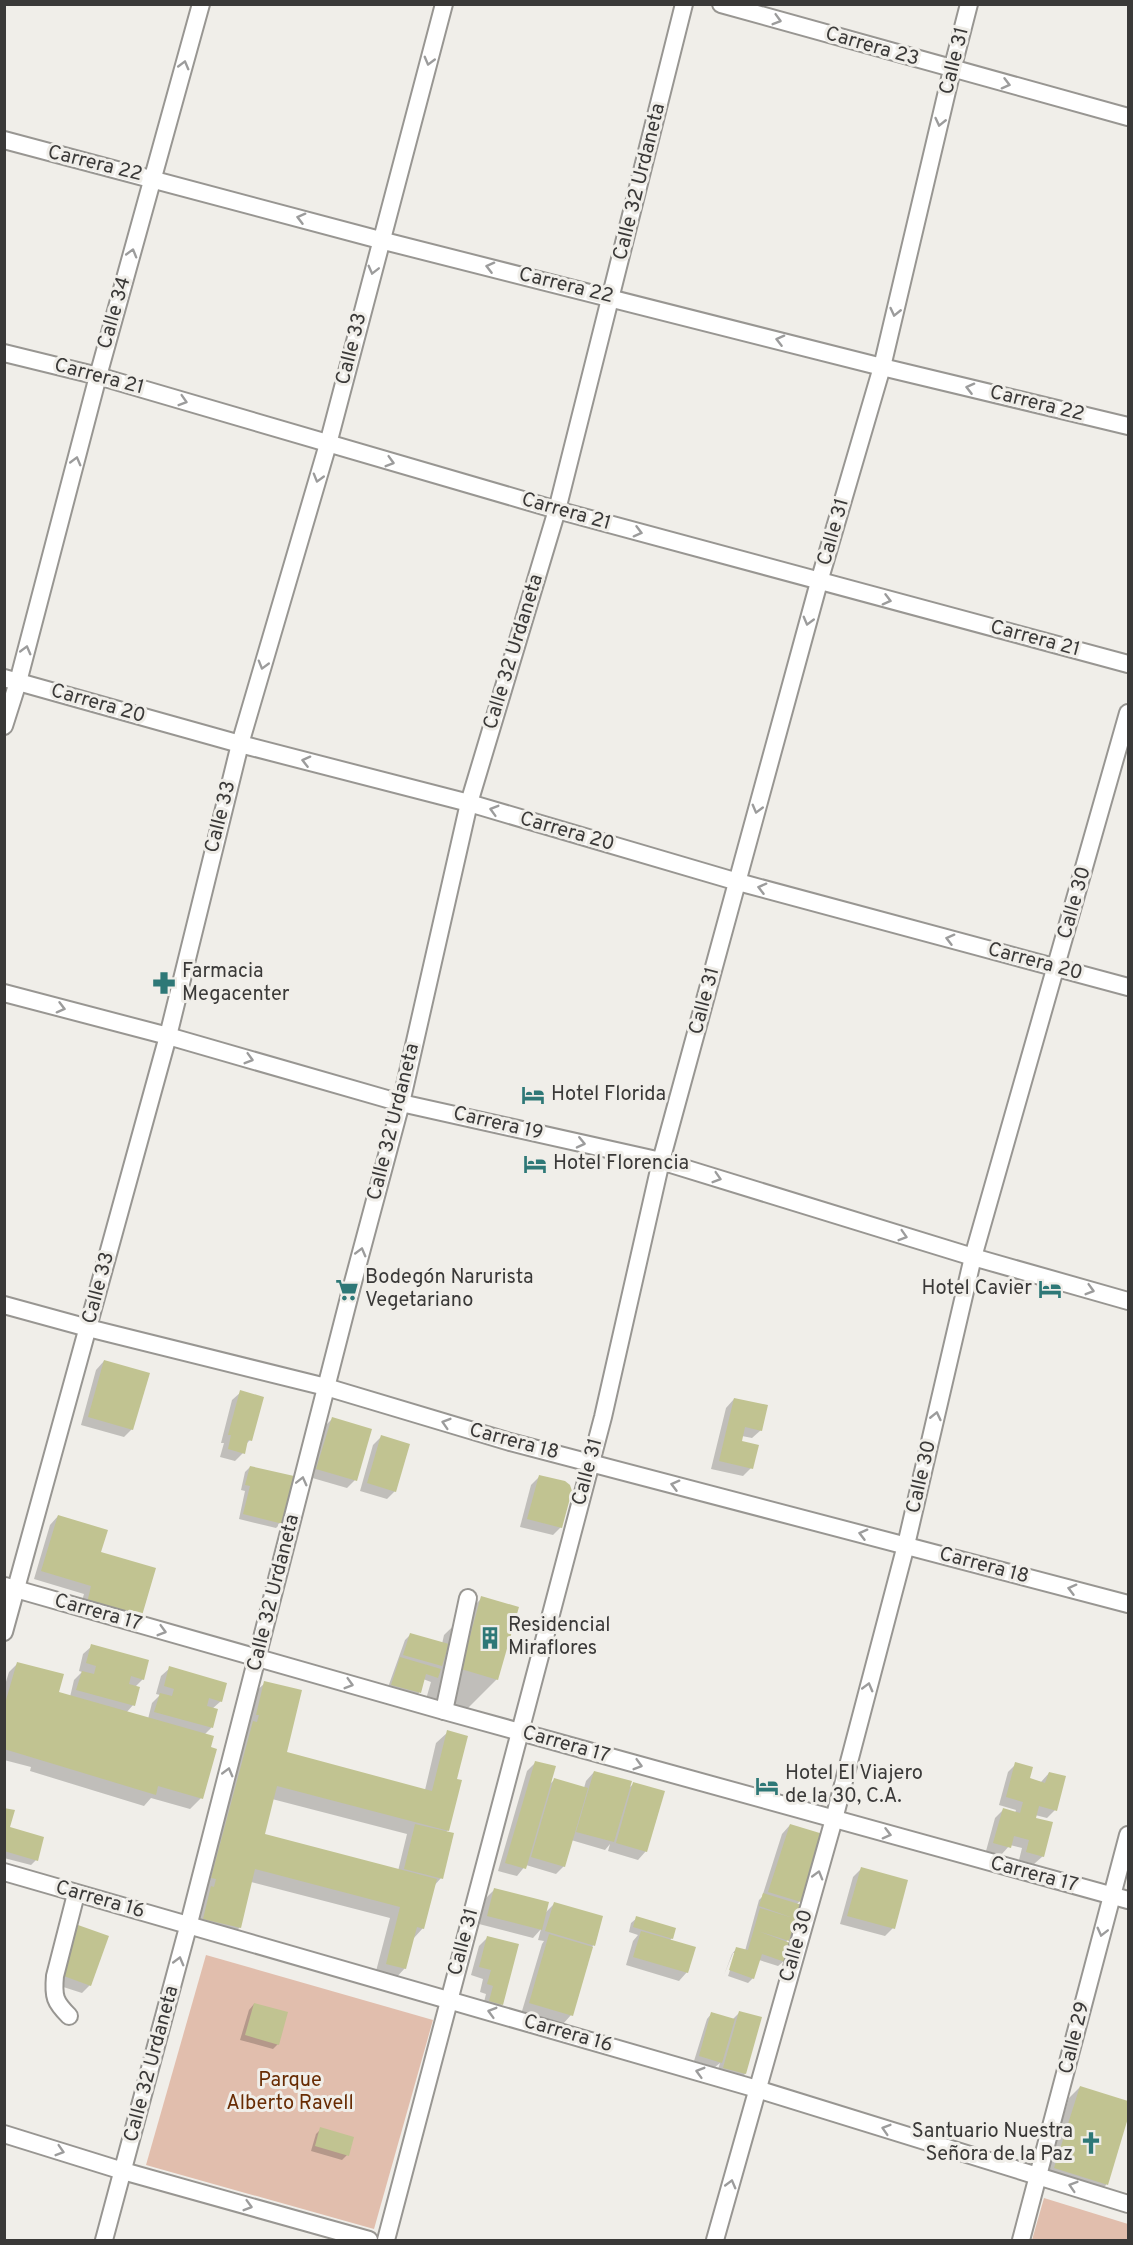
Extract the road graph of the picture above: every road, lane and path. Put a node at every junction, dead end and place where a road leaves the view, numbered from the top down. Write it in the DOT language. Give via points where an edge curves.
graph roads {
  1 [pos="201,4"];
  2 [pos="444,4"];
  3 [pos="684,4"];
  4 [pos="721,4"];
  5 [pos="969,4"];
  6 [pos="952,70"];
  7 [pos="1128,117"];
  8 [pos="4,140"];
  9 [pos="153,178"];
  10 [pos="380,240"];
  11 [pos="612,297"];
  12 [pos="4,353"];
  13 [pos="882,367"];
  14 [pos="98,376"];
  15 [pos="1128,426"];
  16 [pos="328,444"];
  17 [pos="557,510"];
  18 [pos="819,582"];
  19 [pos="1128,664"];
  20 [pos="11,680"];
  21 [pos="1128,713"];
  22 [pos="4,726"];
  23 [pos="240,744"];
  24 [pos="469,803"];
  25 [pos="738,882"];
  26 [pos="1057,968"];
  27 [pos="1128,987"];
  28 [pos="4,993"];
  29 [pos="168,1036"];
  30 [pos="401,1102"];
  31 [pos="661,1161"];
  32 [pos="973,1257"];
  33 [pos="1128,1301"];
  34 [pos="4,1305"];
  35 [pos="88,1328"];
  36 [pos="326,1387"];
  37 [pos="590,1461"];
  38 [pos="906,1545"];
  39 [pos="10,1588"];
  40 [pos="468,1598"];
  41 [pos="1128,1604"];
  42 [pos="4,1632"];
  43 [pos="258,1658"];
  44 [pos="444,1711"];
  45 [pos="521,1732"];
  46 [pos="834,1820"];
  47 [pos="1128,1835"];
  48 [pos="4,1872"];
  49 [pos="76,1894"];
  50 [pos="1112,1896"];
  51 [pos="1128,1900"];
  52 [pos="188,1926"];
  53 [pos="449,1999"];
  54 [pos="69,2016"];
  55 [pos="757,2089"];
  56 [pos="4,2134"];
  57 [pos="123,2171"];
  58 [pos="1040,2176"];
  59 [pos="1128,2204"];
  60 [pos="105,2241"];
  61 [pos="369,2241"];
  62 [pos="386,2241"];
  63 [pos="715,2241"];
  64 [pos="1021,2241"];
  9 -- 1 [label="street, Calle 34, one-way"];
  2 -- 10 [label="street, Calle 33, one-way"];
  3 -- 11 [label="street, Calle 32 Urdaneta"];
  4 -- 6 [label="street, Carrera 23, one-way"];
  5 -- 6 [label="street, Calle 31"];
  6 -- 7 [label="street, Carrera 23, one-way"];
  6 -- 13 [label="street, Calle 31, one-way"];
  8 -- 9 [label="street, Carrera 22"];
  10 -- 9 [label="street, Carrera 22, one-way"];
  14 -- 9 [label="street, Calle 34, one-way"];
  11 -- 10 [label="street, Carrera 22, one-way"];
  10 -- 16 [label="street, Calle 33, one-way"];
  13 -- 11 [label="street, Carrera 22, one-way"];
  11 -- 17 [label="street, Calle 32 Urdaneta"];
  12 -- 14 [label="street, Carrera 21"];
  15 -- 13 [label="street, Carrera 22, one-way"];
  13 -- 18 [label="street, Calle 31"];
  14 -- 16 [label="street, Carrera 21, one-way"];
  20 -- 14 [label="street, Calle 34, one-way"];
  16 -- 17 [label="street, Carrera 21, one-way"];
  16 -- 23 [label="street, Calle 33, one-way"];
  17 -- 18 [label="street, Carrera 21, one-way"];
  17 -- 24 [label="street, Calle 32 Urdaneta"];
  18 -- 19 [label="street, Carrera 21, one-way"];
  18 -- 25 [label="street, Calle 31, one-way"];
  20 -- 22 [label="street, Calle 34"];
  20 -- 23 [label="street, Carrera 20"];
  21 -- 26 [label="street, Calle 30"];
  24 -- 23 [label="street, Carrera 20, one-way"];
  23 -- 29 [label="street, Calle 33"];
  25 -- 24 [label="street, Carrera 20, one-way"];
  24 -- 30 [label="street, Calle 32 Urdaneta"];
  26 -- 25 [label="street, Carrera 20, one-way"];
  25 -- 31 [label="street, Calle 31"];
  26 -- 27 [label="street, Carrera 20"];
  26 -- 32 [label="street, Calle 30"];
  28 -- 29 [label="street, Carrera 19, one-way"];
  29 -- 30 [label="street, Carrera 19, one-way"];
  29 -- 35 [label="street, Calle 33"];
  30 -- 31 [label="street, Carrera 19, one-way"];
  36 -- 30 [label="street, Calle 32 Urdaneta, one-way"];
  31 -- 32 [label="street, Carrera 19, one-way"];
  31 -- 37 [label="street, Calle 31"];
  32 -- 33 [label="street, Carrera 19, one-way"];
  38 -- 32 [label="street, Calle 30, one-way"];
  34 -- 35 [label="street, Carrera 18"];
  35 -- 36 [label="street, Carrera 18"];
  35 -- 39 [label="street, Calle 33"];
  37 -- 36 [label="street, Carrera 18, one-way" via="510,1442"];
  43 -- 36 [label="street, Calle 32 Urdaneta, one-way"];
  38 -- 37 [label="street, Carrera 18, one-way"];
  37 -- 45 [label="street, Calle 31"];
  41 -- 38 [label="street, Carrera 18, one-way"];
  46 -- 38 [label="street, Calle 30, one-way"];
  39 -- 42 [label="street, Calle 33"];
  39 -- 43 [label="street, Carrera 17, one-way"];
  40 -- 44 [label="street"];
  43 -- 44 [label="street, Carrera 17, one-way"];
  52 -- 43 [label="street, Calle 32 Urdaneta, one-way"];
  44 -- 45 [label="street, Carrera 17"];
  45 -- 46 [label="street, Carrera 17, one-way"];
  45 -- 53 [label="street, Calle 31"];
  46 -- 50 [label="street, Carrera 17, one-way"];
  55 -- 46 [label="street, Calle 30, one-way"];
  47 -- 50 [label="street, Calle 29"];
  48 -- 49 [label="street, Carrera 16"];
  49 -- 52 [label="street, Carrera 16"];
  49 -- 54 [label="street" via="54,1989 56,2003"];
  50 -- 51 [label="street, Carrera 17"];
  50 -- 58 [label="street, Calle 29, one-way"];
  52 -- 53 [label="street, Carrera 16"];
  57 -- 52 [label="street, Calle 32 Urdaneta, one-way"];
  55 -- 53 [label="street, Carrera 16, one-way"];
  53 -- 62 [label="street, Calle 31"];
  58 -- 55 [label="street, Carrera 16, one-way"];
  63 -- 55 [label="street, Calle 30, one-way"];
  56 -- 57 [label="street, one-way"];
  57 -- 60 [label="street, Calle 32 Urdaneta"];
  57 -- 61 [label="street, one-way"];
  59 -- 58 [label="street, Carrera 16, one-way"];
  58 -- 64 [label="street, Calle 29"];
}
